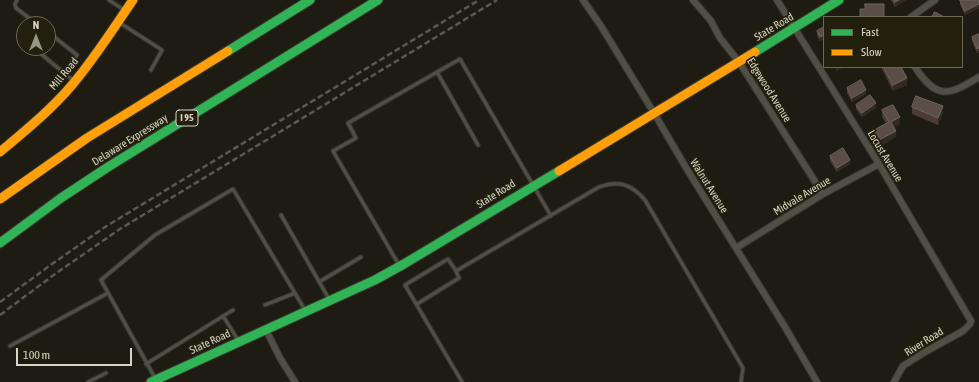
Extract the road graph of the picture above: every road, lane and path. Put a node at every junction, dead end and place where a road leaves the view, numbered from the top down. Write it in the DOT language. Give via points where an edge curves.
graph roads {
  1 [pos="17,0"];
  2 [pos="109,0"];
  3 [pos="133,0"];
  4 [pos="310,0"];
  5 [pos="378,0"];
  6 [pos="583,0"];
  7 [pos="693,0"];
  8 [pos="778,0"];
  9 [pos="839,0"];
  10 [pos="935,0"];
  11 [pos="126,10"];
  12 [pos="26,16"];
  13 [pos="912,16"];
  14 [pos="118,22"];
  15 [pos="795,28"];
  16 [pos="56,39"];
  17 [pos="44,56"];
  18 [pos="739,62"];
  19 [pos="916,68"];
  20 [pos="151,70"];
  21 [pos="437,72"];
  22 [pos="64,73"];
  23 [pos="979,77"];
  24 [pos="74,81"];
  25 [pos="654,113"];
  26 [pos="478,145"];
  27 [pos="0,152"];
  28 [pos="879,164"];
  29 [pos="534,186"];
  30 [pos="823,194"];
  31 [pos="0,199"];
  32 [pos="281,215"];
  33 [pos="551,216"];
  34 [pos="0,243"];
  35 [pos="736,248"];
  36 [pos="360,257"];
  37 [pos="400,266"];
  38 [pos="456,271"];
  39 [pos="320,282"];
  40 [pos="108,293"];
  41 [pos="295,293"];
  42 [pos="330,301"];
  43 [pos="417,304"];
  44 [pos="265,305"];
  45 [pos="233,310"];
  46 [pos="306,312"];
  47 [pos="223,316"];
  48 [pos="970,324"];
  49 [pos="266,330"];
  50 [pos="239,342"];
  51 [pos="10,346"];
  52 [pos="146,364"];
  53 [pos="106,374"];
  54 [pos="153,381"];
  55 [pos="88,382"];
  56 [pos="294,382"];
  57 [pos="462,382"];
  58 [pos="741,382"];
  59 [pos="817,382"];
  60 [pos="894,382"];
  1 -- 12 [label="lane" via="16,8"];
  2 -- 11 [label="lane"];
  3 -- 11 [label="main road, Mill Road"];
  4 -- 31 [label="main road" via="88,138"];
  5 -- 34 [label="main road, Delaware Expressway / I 95" via="108,167"];
  6 -- 25 [label="street, Walnut Avenue"];
  7 -- 18 [label="street, Edgewood Avenue"];
  8 -- 15 [label="street, Locust Avenue"];
  9 -- 15 [label="main road, State Road"];
  10 -- 13 [label="street"];
  11 -- 14 [label="main road, Mill Road"];
  14 -- 20 [label="lane" via="162,50"];
  14 -- 24 [label="main road, Mill Road"];
  15 -- 18 [label="main road, State Road"];
  15 -- 28 [label="street, Locust Avenue"];
  16 -- 22 [label="lane" via="76,55"];
  17 -- 22 [label="lane"];
  18 -- 25 [label="main road, State Road"];
  18 -- 30 [label="street, Edgewood Avenue"];
  19 -- 23 [label="street" via="930,86 941,92 962,87"];
  21 -- 26 [label="lane"];
  21 -- 29 [label="lane" via="460,59"];
  21 -- 37 [label="lane" via="348,123 356,138 333,151"];
  22 -- 24 [label="lane"];
  24 -- 27 [label="main road, Mill Road" via="37,121"];
  25 -- 29 [label="main road, State Road"];
  25 -- 35 [label="street, Walnut Avenue"];
  28 -- 30 [label="street, Midvale Avenue"];
  28 -- 48 [label="street, Locust Avenue" via="970,319"];
  29 -- 33 [label="lane"];
  29 -- 37 [label="main road, State Road"];
  30 -- 35 [label="street, Midvale Avenue"];
  32 -- 39 [label="lane"];
  33 -- 38 [label="lane"];
  33 -- 58 [label="lane" via="599,187 609,184 629,186 638,192 743,368"];
  35 -- 59 [label="street, Walnut Avenue"];
  36 -- 39 [label="lane"];
  37 -- 42 [label="main road, State Road"];
  38 -- 43 [label="lane" via="459,278"];
  38 -- 43 [label="lane" via="448,260 406,285"];
  39 -- 42 [label="lane"];
  40 -- 41 [label="lane" via="101,280 155,235 233,188"];
  40 -- 51 [label="lane"];
  40 -- 52 [label="lane"];
  41 -- 44 [label="lane"];
  41 -- 46 [label="lane"];
  42 -- 46 [label="main road, State Road"];
  43 -- 57 [label="lane"];
  45 -- 47 [label="lane"];
  46 -- 49 [label="main road, State Road"];
  47 -- 50 [label="lane"];
  47 -- 52 [label="lane"];
  48 -- 60 [label="street, River Road" via="963,331 903,366"];
  49 -- 50 [label="main road, State Road"];
  49 -- 56 [label="street"];
  50 -- 54 [label="main road, State Road"];
  52 -- 54 [label="lane"];
  53 -- 55 [label="lane"];
}
